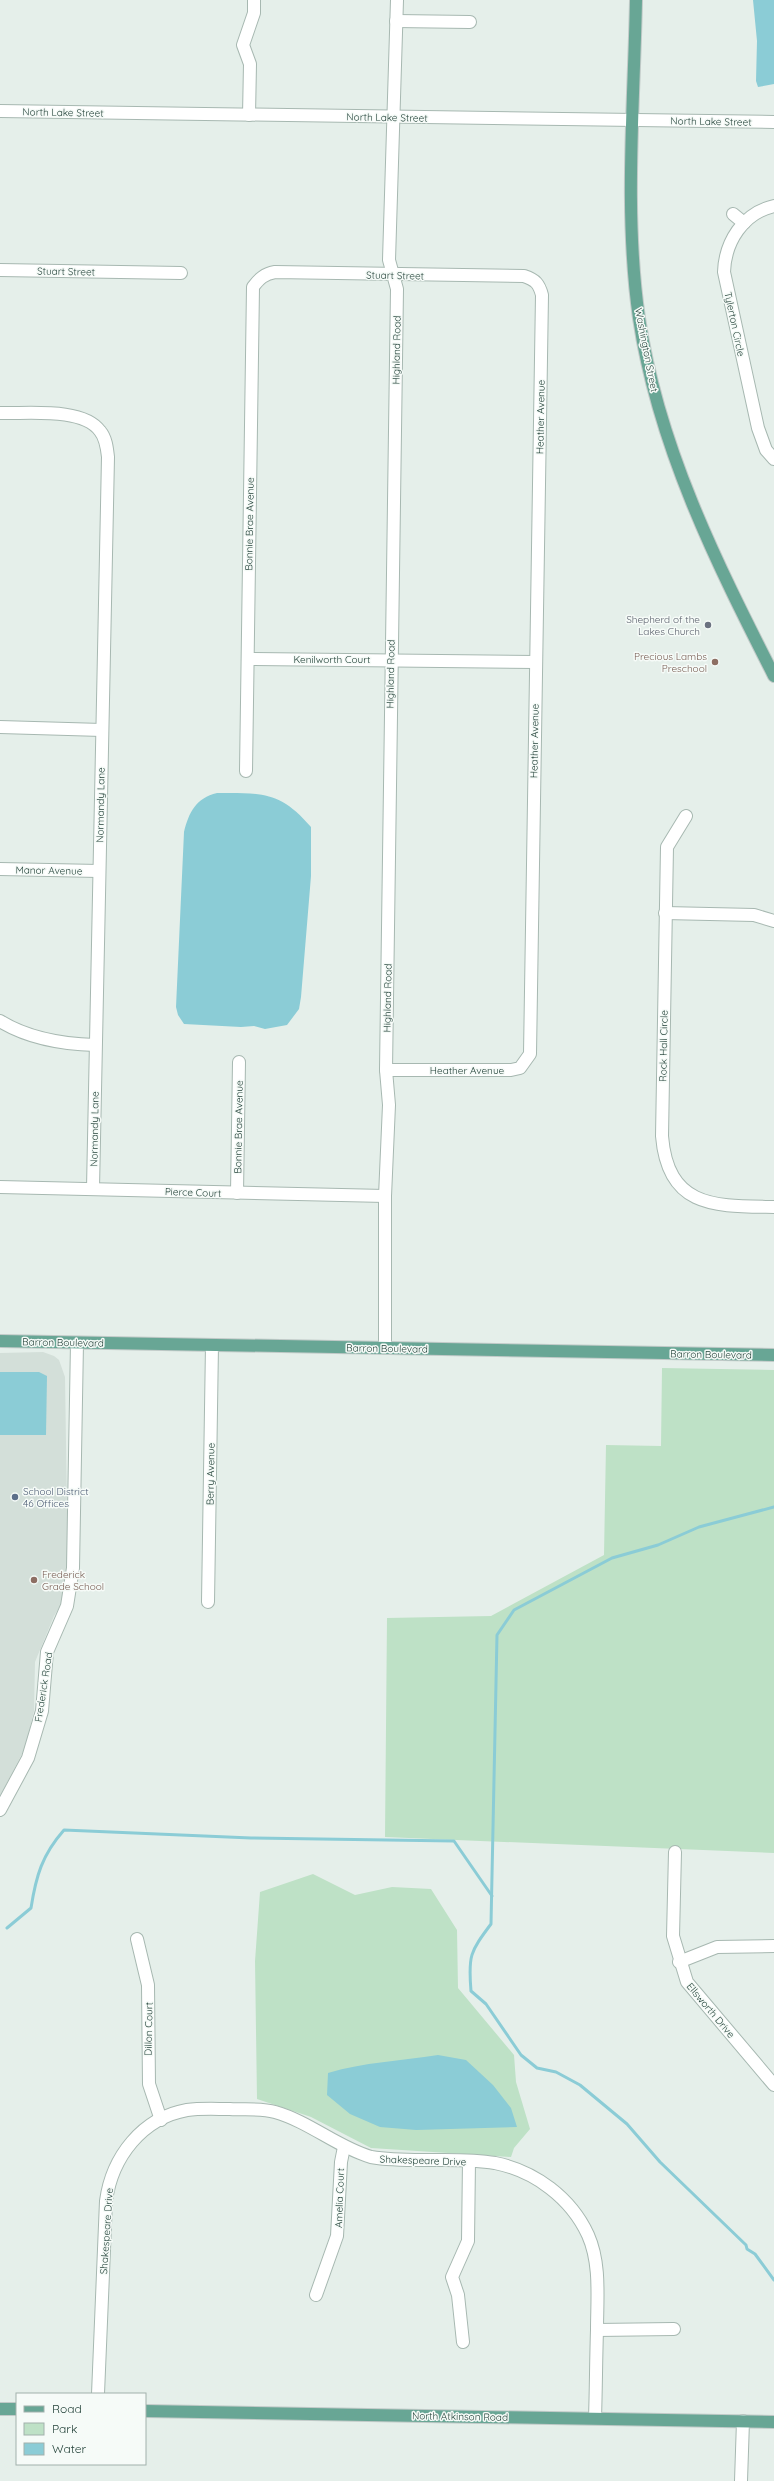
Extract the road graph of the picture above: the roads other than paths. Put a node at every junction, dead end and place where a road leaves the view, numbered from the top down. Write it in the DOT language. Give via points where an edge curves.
graph roads {
  1 [pos="254,0"];
  2 [pos="397,0"];
  3 [pos="636,0"];
  4 [pos="396,21"];
  5 [pos="470,22"];
  6 [pos="0,111"];
  7 [pos="249,115"];
  8 [pos="392,117"];
  9 [pos="634,120"];
  10 [pos="774,122"];
  11 [pos="774,206"];
  12 [pos="734,214"];
  13 [pos="744,223"];
  14 [pos="0,270"];
  15 [pos="181,273"];
  16 [pos="394,275"];
  17 [pos="259,279"];
  18 [pos="533,279"];
  19 [pos="0,413"];
  20 [pos="774,459"];
  21 [pos="248,658"];
  22 [pos="390,659"];
  23 [pos="536,662"];
  24 [pos="774,676"];
  25 [pos="0,727"];
  26 [pos="102,730"];
  27 [pos="246,771"];
  28 [pos="686,816"];
  29 [pos="0,869"];
  30 [pos="99,871"];
  31 [pos="666,913"];
  32 [pos="774,921"];
  33 [pos="0,1021"];
  34 [pos="95,1045"];
  35 [pos="239,1062"];
  36 [pos="386,1070"];
  37 [pos="0,1187"];
  38 [pos="93,1188"];
  39 [pos="236,1193"];
  40 [pos="385,1196"];
  41 [pos="774,1207"];
  42 [pos="0,1341"];
  43 [pos="77,1343"];
  44 [pos="212,1345"];
  45 [pos="385,1348"];
  46 [pos="774,1355"];
  47 [pos="208,1602"];
  48 [pos="0,1810"];
  49 [pos="675,1852"];
  50 [pos="137,1939"];
  51 [pos="774,1946"];
  52 [pos="679,1962"];
  53 [pos="774,2085"];
  54 [pos="161,2120"];
  55 [pos="344,2147"];
  56 [pos="469,2162"];
  57 [pos="316,2294"];
  58 [pos="674,2329"];
  59 [pos="597,2330"];
  60 [pos="463,2342"];
  61 [pos="98,2393"];
  62 [pos="0,2409"];
  63 [pos="16,2409"];
  64 [pos="146,2411"];
  65 [pos="595,2418"];
  66 [pos="743,2421"];
  67 [pos="774,2422"];
  68 [pos="741,2481"];
  1 -- 7 [label="street" via="254,13 243,45 250,64"];
  2 -- 4 [label="street, Highland Road"];
  3 -- 9 [label="main road, Washington Street"];
  4 -- 5 [label="street"];
  4 -- 8 [label="street, Highland Road"];
  6 -- 7 [label="street, North Lake Street"];
  7 -- 8 [label="street, North Lake Street"];
  8 -- 9 [label="street, North Lake Street"];
  8 -- 16 [label="street, Highland Road" via="389,260"];
  9 -- 10 [label="street, North Lake Street"];
  9 -- 24 [label="main road, Washington Street" via="634,263 639,318 657,400 683,482 704,535"];
  11 -- 13 [label="street, Tylerton Circle" via="753,215"];
  12 -- 13 [label="street"];
  13 -- 20 [label="street, Tylerton Circle" via="727,248 724,272 758,428 766,450"];
  14 -- 15 [label="street, Stuart Street"];
  16 -- 17 [label="street, Stuart Street" via="274,272"];
  16 -- 18 [label="street, Stuart Street" via="524,276"];
  16 -- 22 [label="street, Highland Road" via="397,289"];
  17 -- 21 [label="street, Bonnie Brae Avenue" via="254,287 251,315"];
  18 -- 23 [label="street, Heather Avenue" via="539,284 542,295"];
  19 -- 26 [label="street, Normandy Lane" via="72,415 89,420 105,438 108,457"];
  21 -- 22 [label="street, Kenilworth Court"];
  21 -- 27 [label="street, Bonnie Brae Avenue"];
  22 -- 23 [label="street, Kenilworth Court"];
  22 -- 36 [label="street, Highland Road"];
  23 -- 36 [label="street, Heather Avenue" via="530,1054 520,1068 511,1070"];
  25 -- 26 [label="street"];
  26 -- 30 [label="street, Normandy Lane"];
  28 -- 31 [label="street, Rock Hall Circle" via="667,846"];
  29 -- 30 [label="street, Manor Avenue"];
  30 -- 34 [label="street, Normandy Lane"];
  31 -- 32 [label="street" via="754,915"];
  31 -- 41 [label="street, Rock Hall Circle" via="663,1158 677,1188 693,1196 719,1206"];
  33 -- 34 [label="street" via="13,1029 44,1039"];
  34 -- 38 [label="street, Normandy Lane"];
  35 -- 39 [label="street, Bonnie Brae Avenue"];
  36 -- 40 [label="street, Highland Road" via="389,1105"];
  37 -- 38 [label="street, Pierce Court"];
  38 -- 39 [label="street, Pierce Court"];
  39 -- 40 [label="street, Pierce Court"];
  40 -- 45 [label="street, Highland Road"];
  42 -- 43 [label="main road, Barron Boulevard"];
  43 -- 44 [label="main road, Barron Boulevard"];
  43 -- 48 [label="street, Frederick Road" via="73,1568 68,1600 48,1652 42,1711 28,1758"];
  44 -- 45 [label="main road, Barron Boulevard"];
  44 -- 47 [label="street, Berry Avenue"];
  45 -- 46 [label="main road, Barron Boulevard"];
  49 -- 52 [label="street, Ellsworth Drive" via="672,1924"];
  50 -- 54 [label="street, Dillon Court" via="148,1986 149,2084"];
  51 -- 52 [label="street" via="717,1947"];
  52 -- 53 [label="street, Ellsworth Drive" via="687,1982 695,1993"];
  54 -- 55 [label="street, Shakespeare Drive" via="176,2113 199,2109 260,2109 301,2122"];
  54 -- 61 [label="street, Shakespeare Drive" via="134,2139 118,2160 108,2186"];
  55 -- 56 [label="street, Shakespeare Drive" via="385,2159"];
  55 -- 57 [label="street, Amelia Court" via="338,2231"];
  56 -- 59 [label="street, Shakespeare Drive" via="495,2164 524,2172 544,2182 577,2216 588,2235 595,2259 598,2284"];
  56 -- 60 [label="street" via="468,2241 452,2278 458,2295"];
  58 -- 59 [label="street"];
  59 -- 65 [label="street, Shakespeare Drive"];
  62 -- 63 [label="main road"];
  64 -- 65 [label="main road, North Atkinson Road"];
  65 -- 66 [label="main road, North Atkinson Road"];
  66 -- 67 [label="main road, North Atkinson Road"];
  66 -- 68 [label="street"];
}
